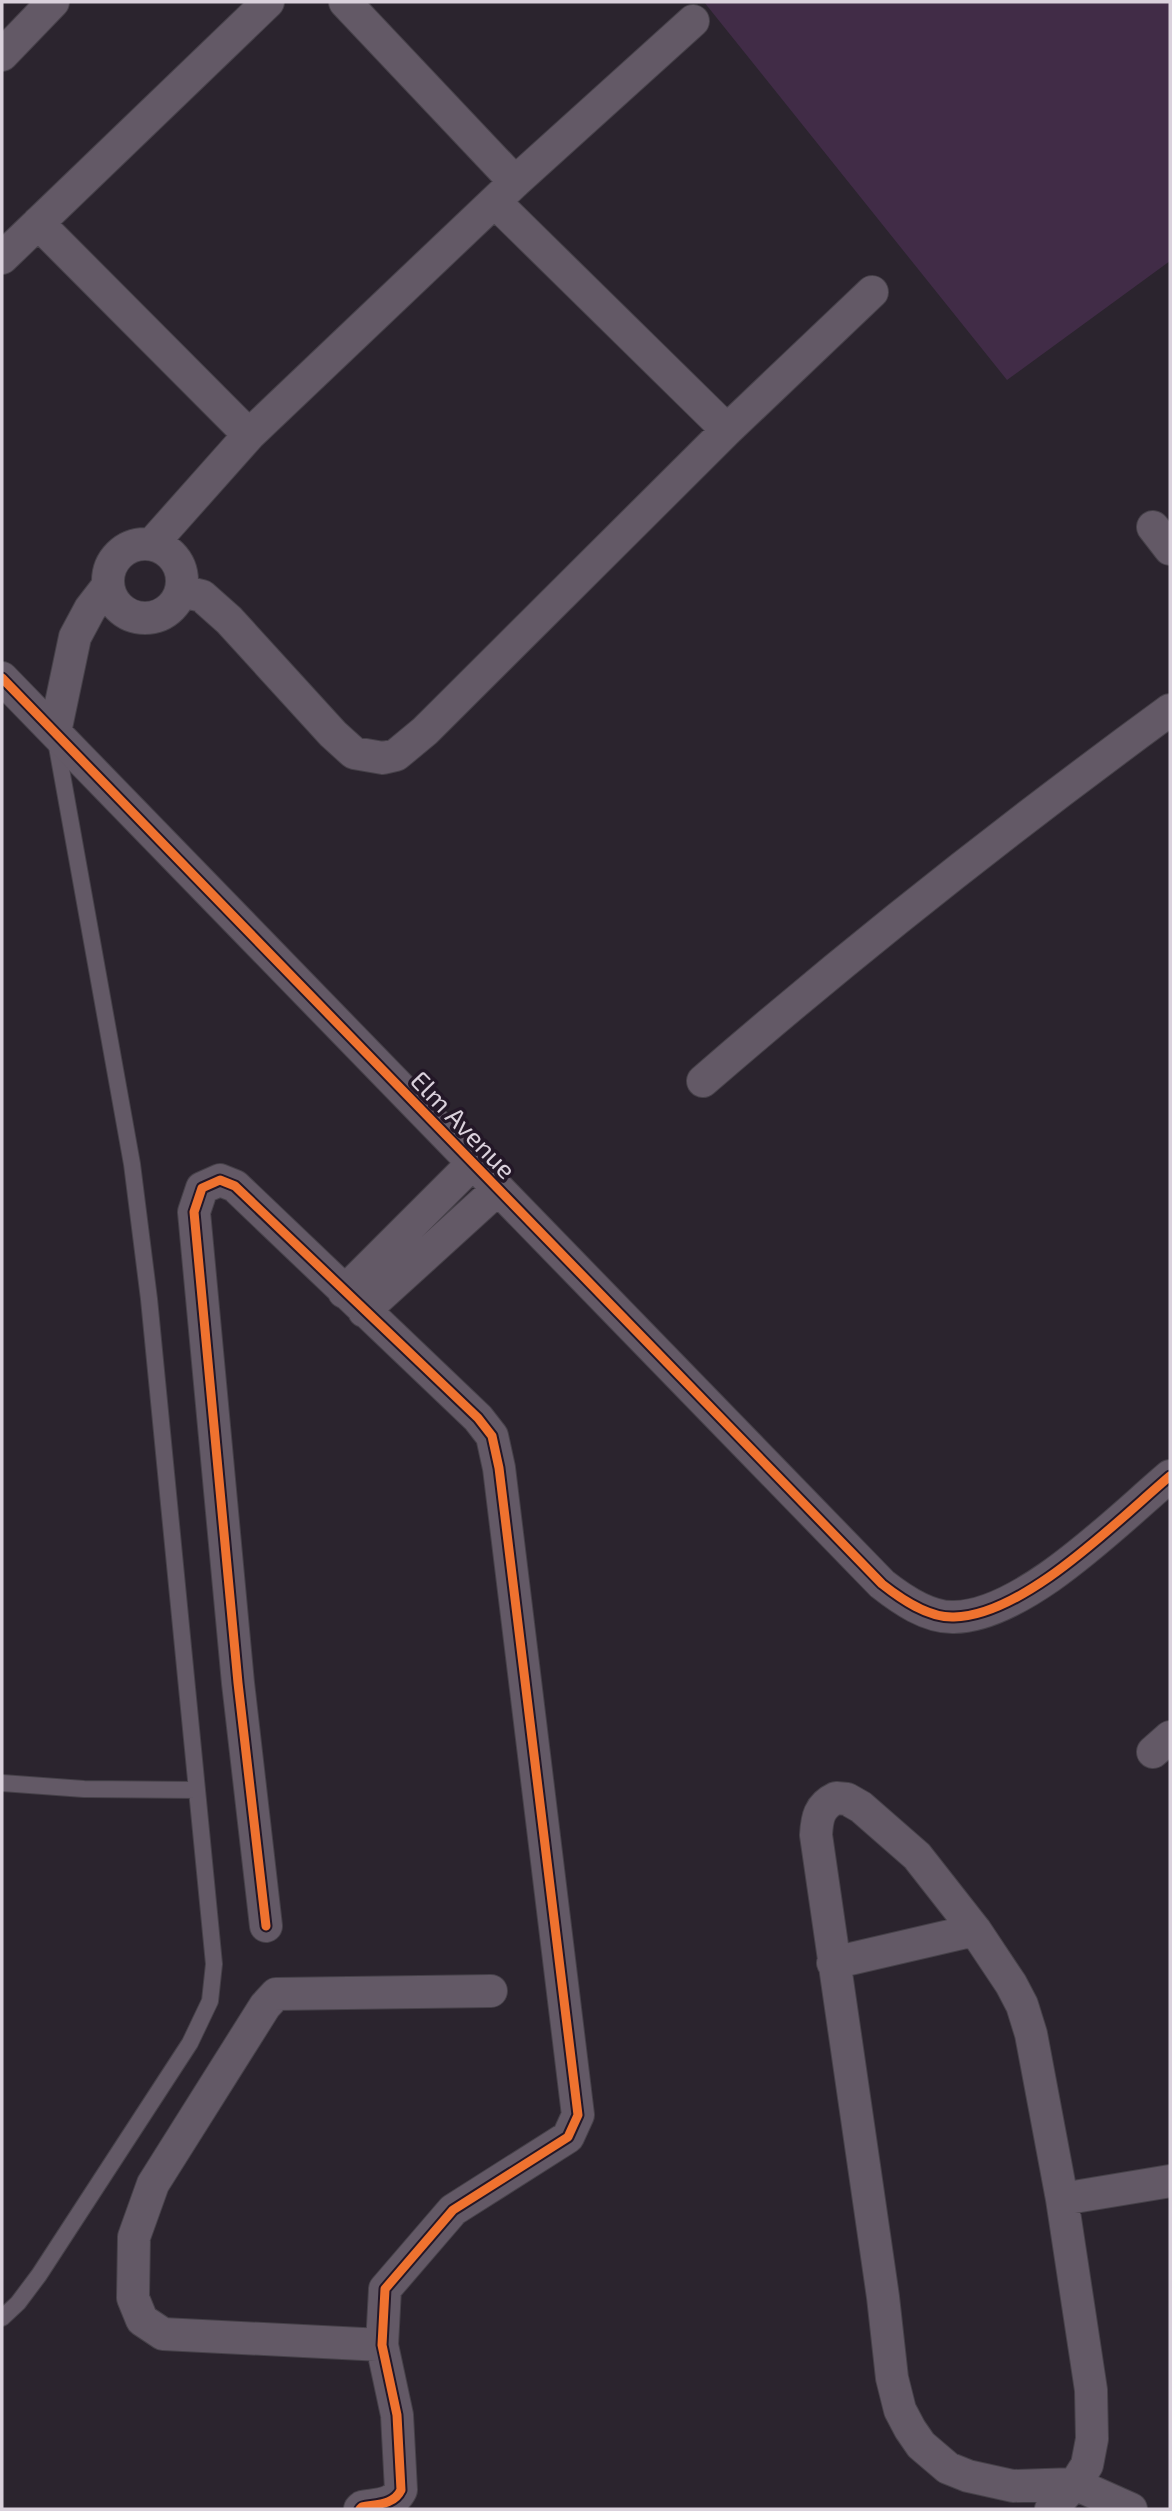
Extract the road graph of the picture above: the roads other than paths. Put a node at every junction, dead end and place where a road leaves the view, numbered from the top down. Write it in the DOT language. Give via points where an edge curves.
graph roads {
  1 [pos="53,2"];
  2 [pos="268,2"];
  3 [pos="345,2"];
  4 [pos="693,21"];
  5 [pos="2,55"];
  6 [pos="505,192"];
  7 [pos="38,223"];
  8 [pos="2,258"];
  9 [pos="872,292"];
  10 [pos="727,430"];
  11 [pos="250,435"];
  12 [pos="152,544"];
  13 [pos="107,587"];
  14 [pos="181,591"];
  15 [pos="2,678"];
  16 [pos="1170,710"];
  17 [pos="55,732"];
  18 [pos="703,1081"];
  19 [pos="473,1163"];
  20 [pos="497,1190"];
  21 [pos="354,1302"];
  22 [pos="1170,1476"];
  23 [pos="2,1783"];
  24 [pos="197,1790"];
  25 [pos="266,1926"];
  26 [pos="975,1930"];
  27 [pos="834,1963"];
  28 [pos="491,1991"];
  29 [pos="1170,2181"];
  30 [pos="1062,2199"];
  31 [pos="27,2292"];
  32 [pos="2,2305"];
  33 [pos="2,2318"];
  34 [pos="383,2345"];
  35 [pos="1075,2484"];
  36 [pos="360,2509"];
  37 [pos="1051,2509"];
  38 [pos="1130,2509"];
  1 -- 5 [label="street"];
  2 -- 7 [label="street"];
  3 -- 6 [label="street"];
  4 -- 6 [label="street"];
  6 -- 10 [label="street"];
  6 -- 11 [label="street"];
  7 -- 8 [label="street"];
  7 -- 11 [label="street"];
  9 -- 10 [label="street"];
  10 -- 14 [label="street" via="425,732 396,755 383,758 354,753 229,620 202,596"];
  11 -- 12 [label="street"];
  12 -- 13 [label="street" via="124,549 108,572"];
  12 -- 14 [label="street" via="177,561"];
  13 -- 14 [label="street" via="122,611 150,618 164,614"];
  13 -- 17 [label="street" via="75,637"];
  15 -- 17 [label="street, Elm Avenue"];
  16 -- 18 [label="street" via="998,838"];
  17 -- 19 [label="street, Elm Avenue"];
  17 -- 24 [label="lane" via="132,1164"];
  19 -- 20 [label="street, Elm Avenue"];
  19 -- 21 [label="street"];
  20 -- 21 [label="street"];
  20 -- 22 [label="street, Elm Avenue" via="882,1584 918,1607 952,1618 1021,1595"];
  21 -- 25 [label="street" via="235,1186 220,1180 202,1188 194,1212"];
  21 -- 34 [label="street" via="492,1436 578,2115 568,2137 453,2210 385,2290"];
  23 -- 24 [label="lane"];
  24 -- 31 [label="lane" via="214,1964 210,2001 184,2052"];
  26 -- 27 [label="street"];
  26 -- 27 [label="street" via="917,1856 861,1807 847,1798 836,1798 820,1811 816,1835"];
  26 -- 30 [label="street" via="1011,1983 1028,2024"];
  27 -- 35 [label="street" via="900,2410 921,2445 948,2468 1013,2486"];
  28 -- 34 [label="street" via="276,1994 153,2183 134,2237 133,2298 142,2320 163,2334"];
  29 -- 30 [label="street"];
  30 -- 35 [label="street" via="1091,2390 1093,2439 1087,2465"];
  31 -- 32 [label="lane"];
  31 -- 33 [label="lane"];
  34 -- 36 [label="street" via="397,2415 401,2490 390,2502"];
  35 -- 37 [label="street"];
  35 -- 38 [label="street"];
}
